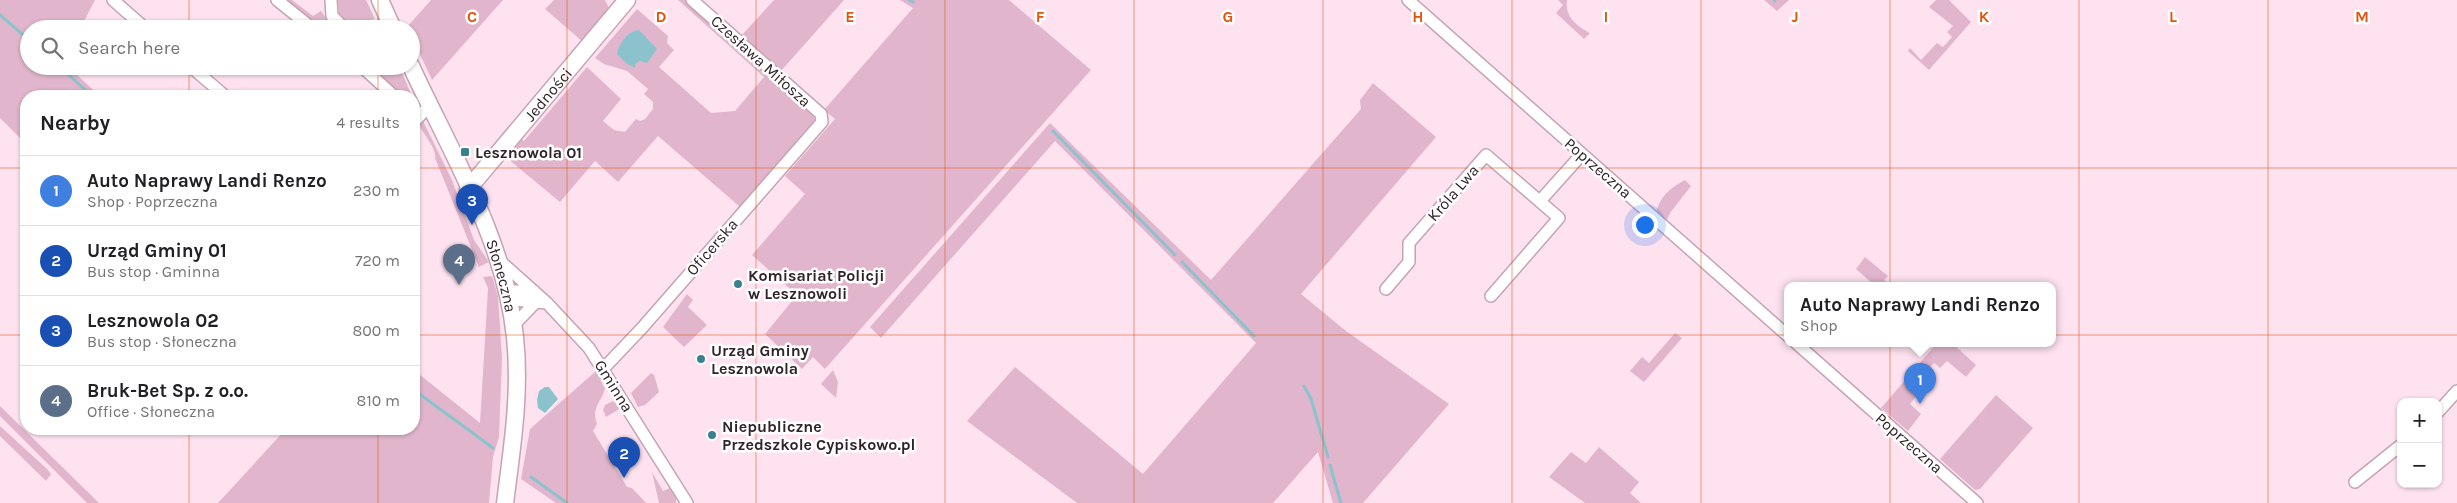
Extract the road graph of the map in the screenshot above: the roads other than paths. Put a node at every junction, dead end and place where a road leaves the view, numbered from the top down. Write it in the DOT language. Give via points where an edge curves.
graph roads {
  1 [pos="113,0"];
  2 [pos="277,0"];
  3 [pos="331,0"];
  4 [pos="380,0"];
  5 [pos="628,0"];
  6 [pos="692,0"];
  7 [pos="1408,0"];
  8 [pos="136,20"];
  9 [pos="303,20"];
  10 [pos="335,20"];
  11 [pos="389,20"];
  12 [pos="200,75"];
  13 [pos="371,75"];
  14 [pos="415,75"];
  15 [pos="218,90"];
  16 [pos="387,90"];
  17 [pos="429,106"];
  18 [pos="420,116"];
  19 [pos="820,125"];
  20 [pos="1582,154"];
  21 [pos="468,189"];
  22 [pos="1540,201"];
  23 [pos="498,259"];
  24 [pos="1386,289"];
  25 [pos="534,291"];
  26 [pos="507,295"];
  27 [pos="1491,296"];
  28 [pos="542,302"];
  29 [pos="513,326"];
  30 [pos="1784,332"];
  31 [pos="1801,347"];
  32 [pos="604,368"];
  33 [pos="2457,391"];
  34 [pos="2442,408"];
  35 [pos="2397,448"];
  36 [pos="2355,482"];
  37 [pos="505,503"];
  38 [pos="687,503"];
  39 [pos="1977,503"];
  1 -- 8 [label="street"];
  2 -- 9 [label="street"];
  3 -- 10 [label="street"];
  4 -- 11 [label="main road"];
  5 -- 21 [label="main road, Jedności"];
  6 -- 19 [label="street, Czesława Miłosza" via="821,114"];
  7 -- 20 [label="street, Poprzeczna"];
  12 -- 15 [label="street"];
  13 -- 16 [label="street"];
  14 -- 17 [label="main road, Słoneczna"];
  17 -- 18 [label="street"];
  17 -- 21 [label="main road, Słoneczna"];
  19 -- 32 [label="street, Oficerska"];
  20 -- 22 [label="street"];
  20 -- 30 [label="street, Poprzeczna"];
  21 -- 23 [label="main road, Słoneczna"];
  22 -- 24 [label="street, Króla Lwa" via="1486,155 1410,243 1409,262"];
  22 -- 27 [label="street, Króla Lwa" via="1559,218"];
  23 -- 25 [label="street, Gminna"];
  23 -- 26 [label="main road, Słoneczna"];
  25 -- 26 [label="street" via="513,291"];
  25 -- 28 [label="street, Gminna"];
  26 -- 28 [label="street" via="514,300"];
  26 -- 29 [label="main road, Słoneczna"];
  28 -- 29 [label="street"];
  28 -- 32 [label="street, Gminna" via="589,348"];
  29 -- 37 [label="main road, Słoneczna" via="517,390"];
  31 -- 39 [label="street, Poprzeczna"];
  32 -- 38 [label="street, Gminna"];
  33 -- 34 [label="street"];
  35 -- 36 [label="street"];
}
